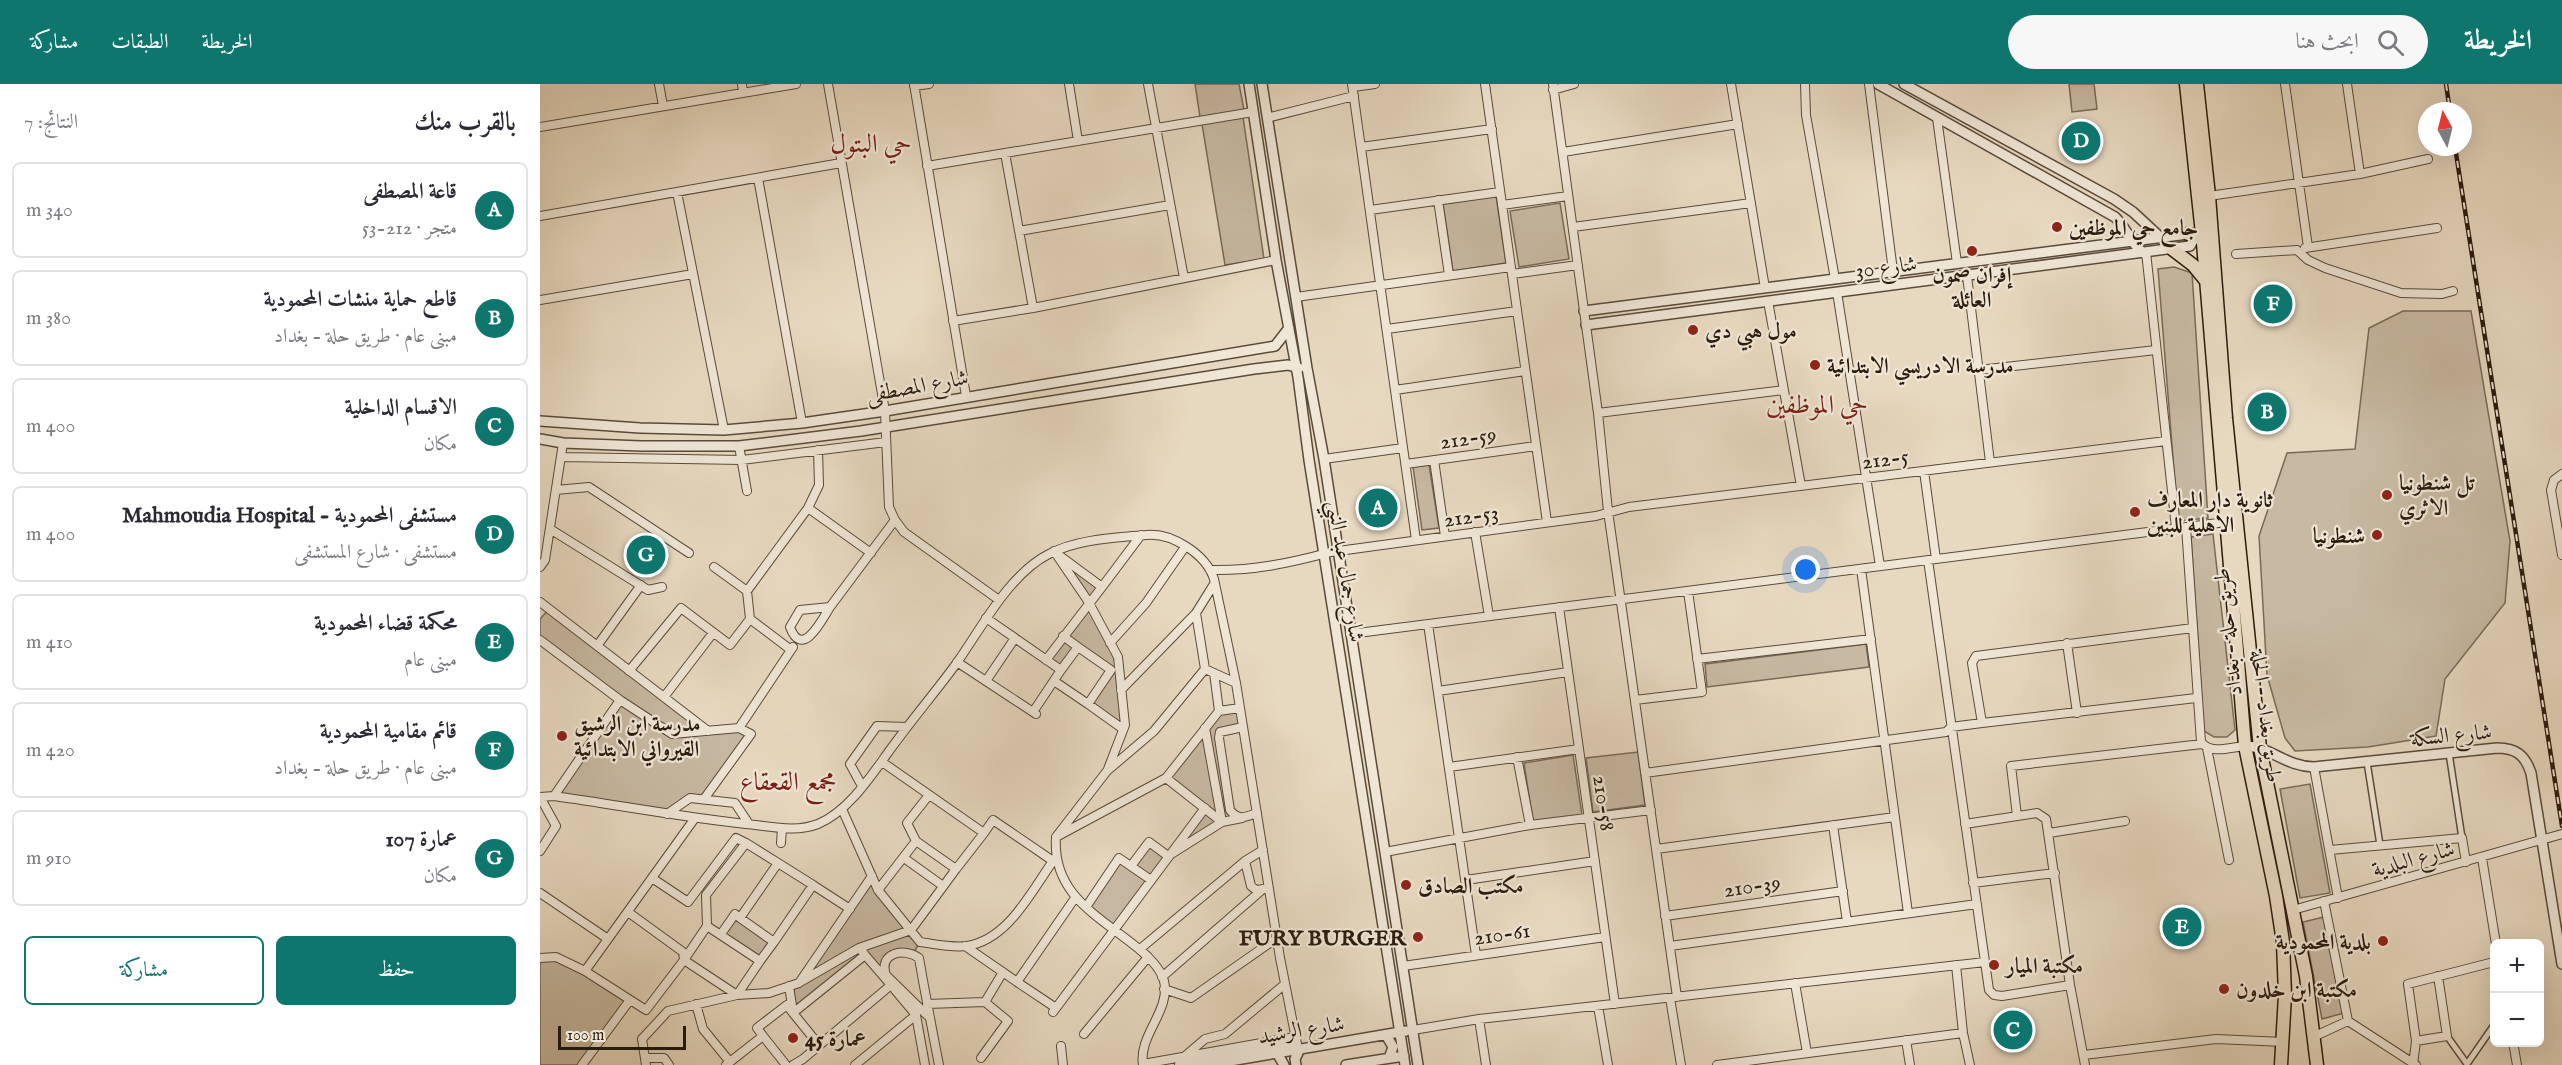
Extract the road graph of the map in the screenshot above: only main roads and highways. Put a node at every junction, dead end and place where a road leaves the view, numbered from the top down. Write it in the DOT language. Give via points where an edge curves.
graph roads {
  1 [pos="2186,84"];
  2 [pos="2197,84"];
  3 [pos="2206,234"];
  4 [pos="2172,249"];
  5 [pos="2206,281"];
  6 [pos="2281,1065"];
  7 [pos="2317,1065"];
  1 -- 3 [label="main road, طريق بغداد - الحلة"];
  2 -- 3 [label="main road, طريق حلة - بغداد" via="2210,196"];
  3 -- 3 [label="main road" via="2196,227 2189,240"];
  3 -- 5 [label="main road, طريق بغداد - الحلة"];
  3 -- 7 [label="main road, طريق حلة - بغداد" via="2260,748 2306,976"];
  4 -- 5 [label="main road"];
  5 -- 6 [label="main road, طريق بغداد - الحلة" via="2245,746 2283,942"];
}
